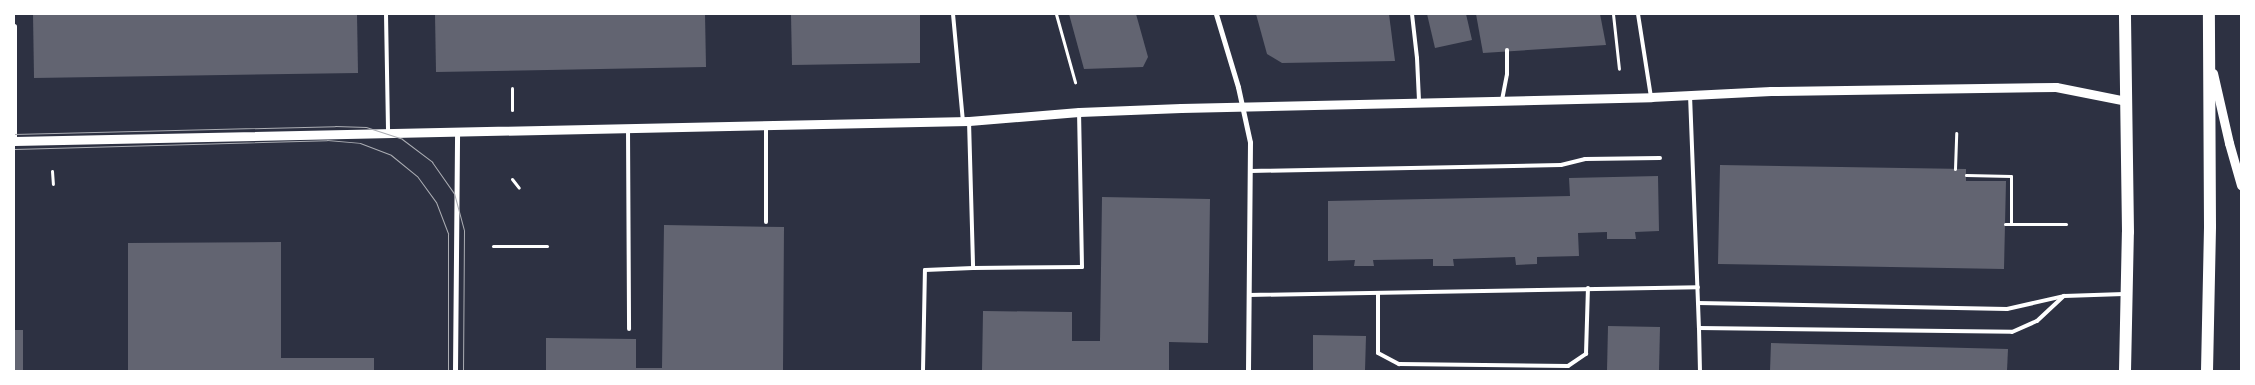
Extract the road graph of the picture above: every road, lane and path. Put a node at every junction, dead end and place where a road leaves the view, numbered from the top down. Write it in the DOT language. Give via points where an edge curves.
graph roads {
  1 [pos="386,14"];
  2 [pos="953,14"];
  3 [pos="1056,14"];
  4 [pos="1216,14"];
  5 [pos="1412,14"];
  6 [pos="1613,14"];
  7 [pos="1638,14"];
  8 [pos="2125,14"];
  9 [pos="2209,14"];
  10 [pos="14,26"];
  11 [pos="1507,50"];
  12 [pos="2209,54"];
  13 [pos="1619,69"];
  14 [pos="1075,82"];
  15 [pos="512,88"];
  16 [pos="1690,94"];
  17 [pos="1651,97"];
  18 [pos="1502,100"];
  19 [pos="2126,101"];
  20 [pos="1419,102"];
  21 [pos="1242,107"];
  22 [pos="512,110"];
  23 [pos="1079,112"];
  24 [pos="966,121"];
  25 [pos="766,125"];
  26 [pos="628,127"];
  27 [pos="457,130"];
  28 [pos="388,133"];
  29 [pos="1956,133"];
  30 [pos="14,141"];
  31 [pos="1660,158"];
  32 [pos="1955,169"];
  33 [pos="52,171"];
  34 [pos="1251,171"];
  35 [pos="1966,175"];
  36 [pos="512,179"];
  37 [pos="53,184"];
  38 [pos="2241,184"];
  39 [pos="519,188"];
  40 [pos="766,222"];
  41 [pos="2005,224"];
  42 [pos="2010,224"];
  43 [pos="2066,224"];
  44 [pos="493,246"];
  45 [pos="547,246"];
  46 [pos="972,268"];
  47 [pos="1698,287"];
  48 [pos="1588,288"];
  49 [pos="1378,292"];
  50 [pos="2127,294"];
  51 [pos="1250,295"];
  52 [pos="2064,296"];
  53 [pos="1698,302"];
  54 [pos="1699,328"];
  55 [pos="630,329"];
  56 [pos="455,371"];
  57 [pos="923,371"];
  58 [pos="1248,371"];
  59 [pos="1700,371"];
  60 [pos="2125,371"];
  61 [pos="2207,371"];
  1 -- 28 [label="lane"];
  2 -- 24 [label="lane"];
  3 -- 14 [label="path"];
  4 -- 21 [label="street"];
  5 -- 20 [label="lane"];
  6 -- 13 [label="path"];
  7 -- 17 [label="lane"];
  8 -- 19 [label="main road"];
  9 -- 12 [label="main road"];
  10 -- 30 [label="street"];
  11 -- 18 [label="lane"];
  12 -- 38 [label="street"];
  12 -- 61 [label="main road"];
  15 -- 22 [label="path"];
  16 -- 17 [label="street"];
  16 -- 19 [label="street" via="2056,87"];
  16 -- 47 [label="lane"];
  17 -- 18 [label="street"];
  18 -- 20 [label="street"];
  19 -- 50 [label="main road"];
  20 -- 21 [label="street"];
  21 -- 23 [label="street"];
  21 -- 34 [label="street" via="1250,142"];
  23 -- 24 [label="street"];
  23 -- 46 [label="lane" via="1082,267"];
  24 -- 25 [label="street"];
  24 -- 46 [label="lane"];
  25 -- 26 [label="street"];
  25 -- 40 [label="lane"];
  26 -- 27 [label="street"];
  26 -- 55 [label="lane"];
  27 -- 28 [label="street"];
  27 -- 56 [label="street"];
  28 -- 30 [label="street"];
  29 -- 32 [label="path"];
  31 -- 34 [label="lane" via="1585,159 1561,165"];
  33 -- 37 [label="path"];
  34 -- 51 [label="street"];
  35 -- 42 [label="path" via="2011,176"];
  36 -- 39 [label="path"];
  41 -- 42 [label="path"];
  42 -- 43 [label="path"];
  44 -- 45 [label="path"];
  46 -- 57 [label="lane" via="925,270"];
  47 -- 48 [label="lane"];
  47 -- 53 [label="lane"];
  48 -- 49 [label="lane"];
  48 -- 49 [label="lane" via="1586,354 1568,366 1399,364 1378,353"];
  49 -- 51 [label="lane"];
  50 -- 52 [label="lane"];
  50 -- 60 [label="main road"];
  51 -- 58 [label="street"];
  52 -- 53 [label="lane" via="2007,310"];
  52 -- 54 [label="lane" via="2037,321 2012,332"];
  53 -- 54 [label="lane"];
  54 -- 59 [label="lane"];
}
